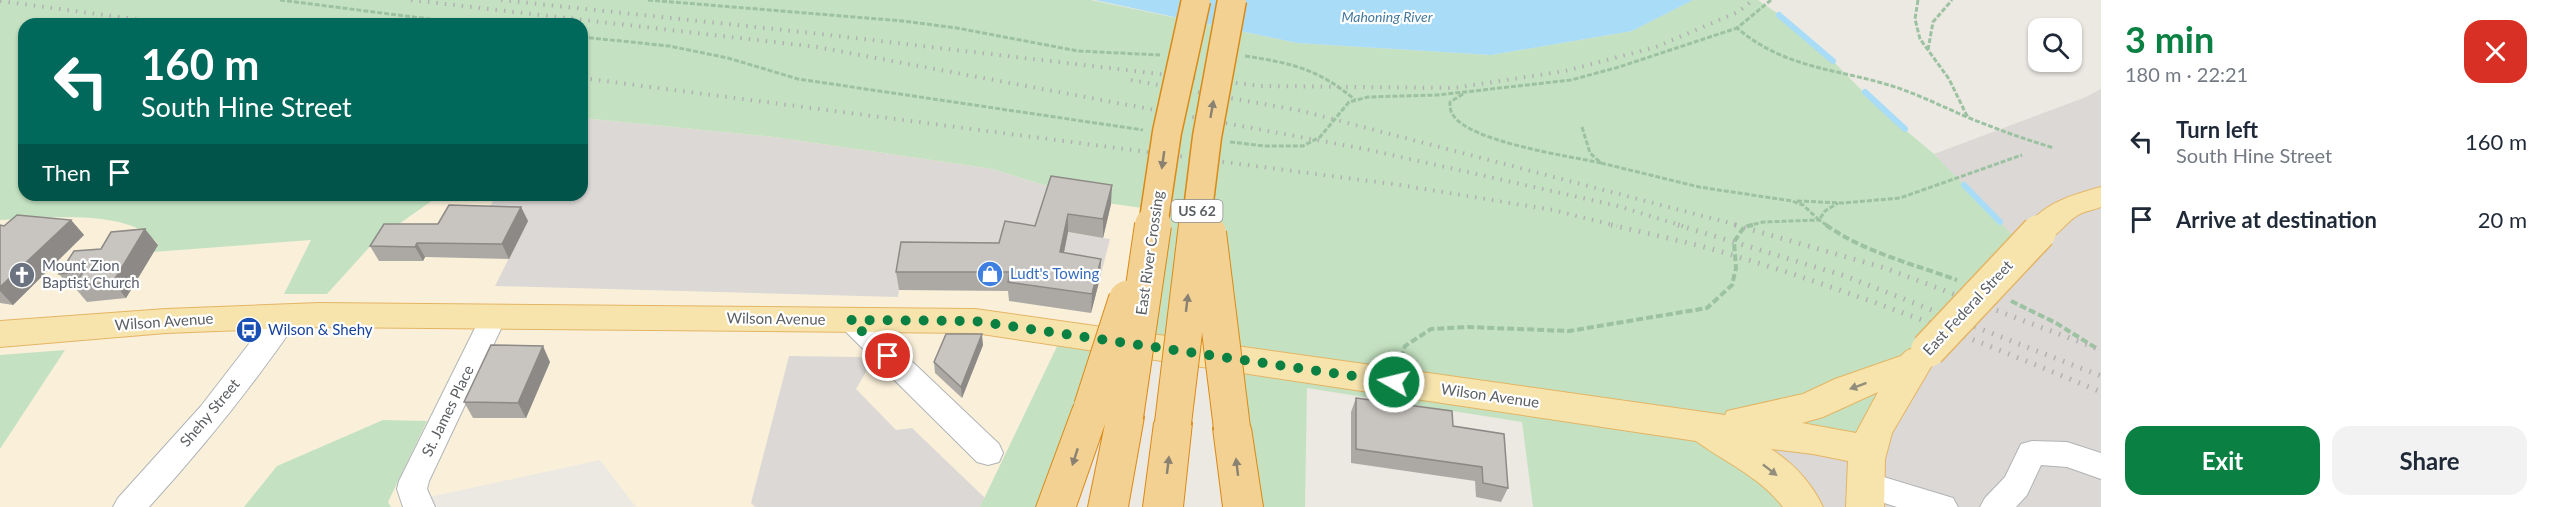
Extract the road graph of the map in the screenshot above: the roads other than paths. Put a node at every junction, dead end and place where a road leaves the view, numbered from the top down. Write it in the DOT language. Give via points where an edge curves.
graph roads {
  1 [pos="1196,0"];
  2 [pos="1232,0"];
  3 [pos="1201,179"];
  4 [pos="2101,197"];
  5 [pos="286,315"];
  6 [pos="494,316"];
  7 [pos="850,320"];
  8 [pos="0,334"];
  9 [pos="1920,358"];
  10 [pos="1108,412"];
  11 [pos="1703,427"];
  12 [pos="988,453"];
  13 [pos="2101,466"];
  14 [pos="1865,480"];
  15 [pos="129,507"];
  16 [pos="419,507"];
  17 [pos="1056,507"];
  18 [pos="1108,507"];
  19 [pos="1162,507"];
  20 [pos="1242,507"];
  21 [pos="1804,507"];
  22 [pos="1942,507"];
  23 [pos="1996,507"];
  1 -- 10 [label="highway, East River Crossing / US 62, one-way, bridge" via="1167,132 1155,215"];
  3 -- 2 [label="highway, US 62, one-way, bridge"];
  19 -- 3 [label="highway, US 62, one-way, bridge"];
  20 -- 3 [label="highway, one-way, bridge"];
  4 -- 9 [label="main road, East Federal Street, bridge" via="2068,207 2039,232"];
  5 -- 6 [label="main road, Wilson Avenue"];
  5 -- 8 [label="main road, Wilson Avenue"];
  5 -- 15 [label="street, Shehy Street" via="261,353"];
  6 -- 7 [label="main road, Wilson Avenue"];
  6 -- 16 [label="street, St. James Place" via="414,481 412,489"];
  7 -- 11 [label="main road, Wilson Avenue" via="975,321"];
  7 -- 12 [label="street"];
  9 -- 11 [label="main road, one-way" via="1802,409"];
  9 -- 14 [label="main road, East Federal Street" via="1877,423"];
  10 -- 17 [label="highway, one-way"];
  10 -- 18 [label="highway"];
  11 -- 14 [label="main road, Wilson Avenue" via="1813,440"];
  11 -- 21 [label="main road, one-way" via="1768,468"];
  13 -- 23 [label="street" via="2050,451 2031,453 2016,486"];
  14 -- 22 [label="street"];
}
